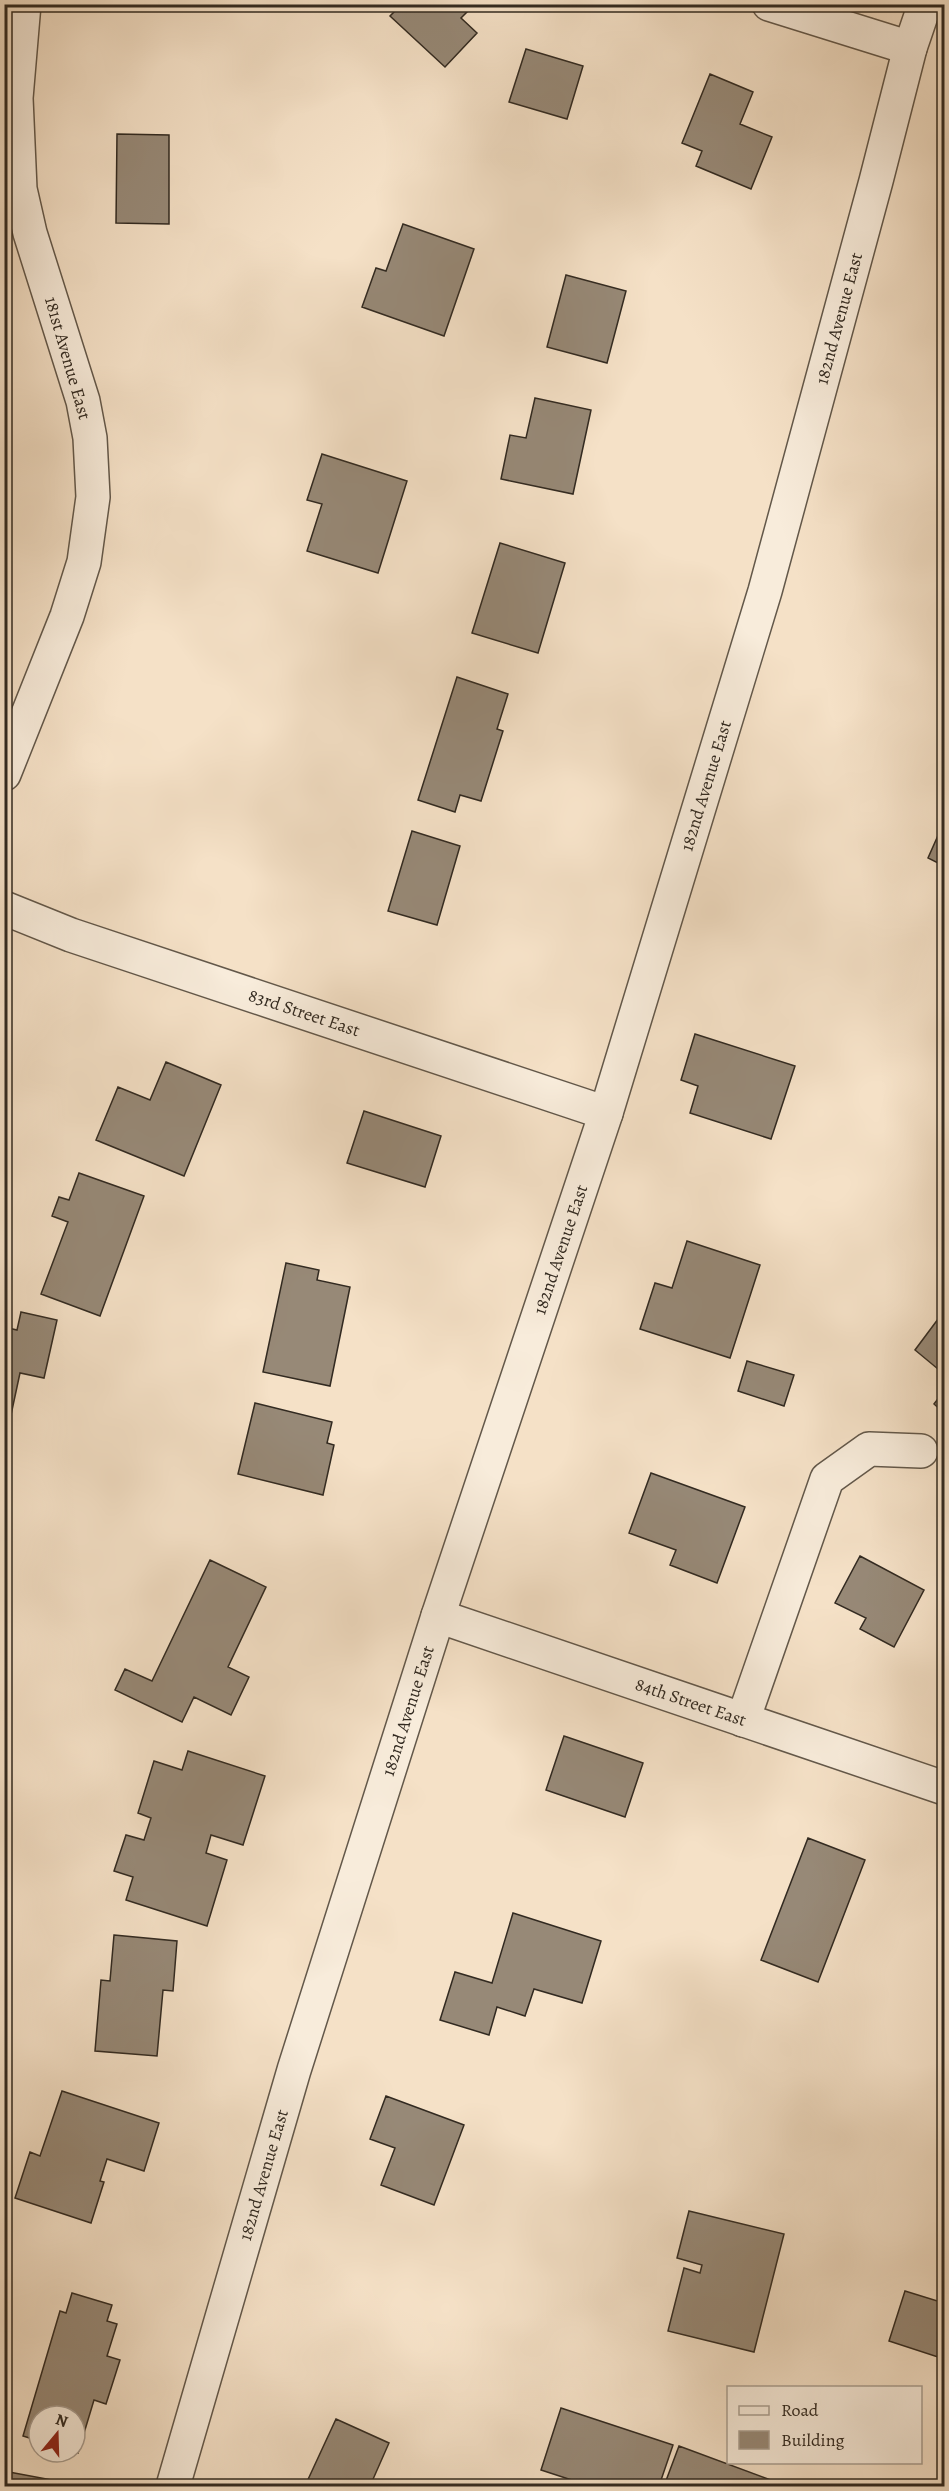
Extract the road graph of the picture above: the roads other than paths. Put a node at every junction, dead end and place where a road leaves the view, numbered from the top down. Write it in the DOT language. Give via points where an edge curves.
graph roads {
  1 [pos="24,4"];
  2 [pos="769,4"];
  3 [pos="925,4"];
  4 [pos="910,48"];
  5 [pos="4,774"];
  6 [pos="4,908"];
  7 [pos="606,1113"];
  8 [pos="921,1451"];
  9 [pos="438,1616"];
  10 [pos="743,1720"];
  11 [pos="945,1788"];
  12 [pos="173,2487"];
  1 -- 5 [label="street, 181st Avenue East" via="16,98 20,189 83,401 90,438 93,497 84,562 67,616"];
  2 -- 4 [label="street"];
  3 -- 4 [label="street, 182nd Avenue East"];
  4 -- 7 [label="street, 182nd Avenue East" via="765,591"];
  6 -- 7 [label="street, 83rd Street East" via="71,935"];
  7 -- 9 [label="street, 182nd Avenue East"];
  8 -- 10 [label="street" via="869,1449 827,1479"];
  9 -- 10 [label="street, 84th Street East"];
  9 -- 12 [label="street, 182nd Avenue East" via="294,2070"];
  10 -- 11 [label="street, 84th Street East"];
}
